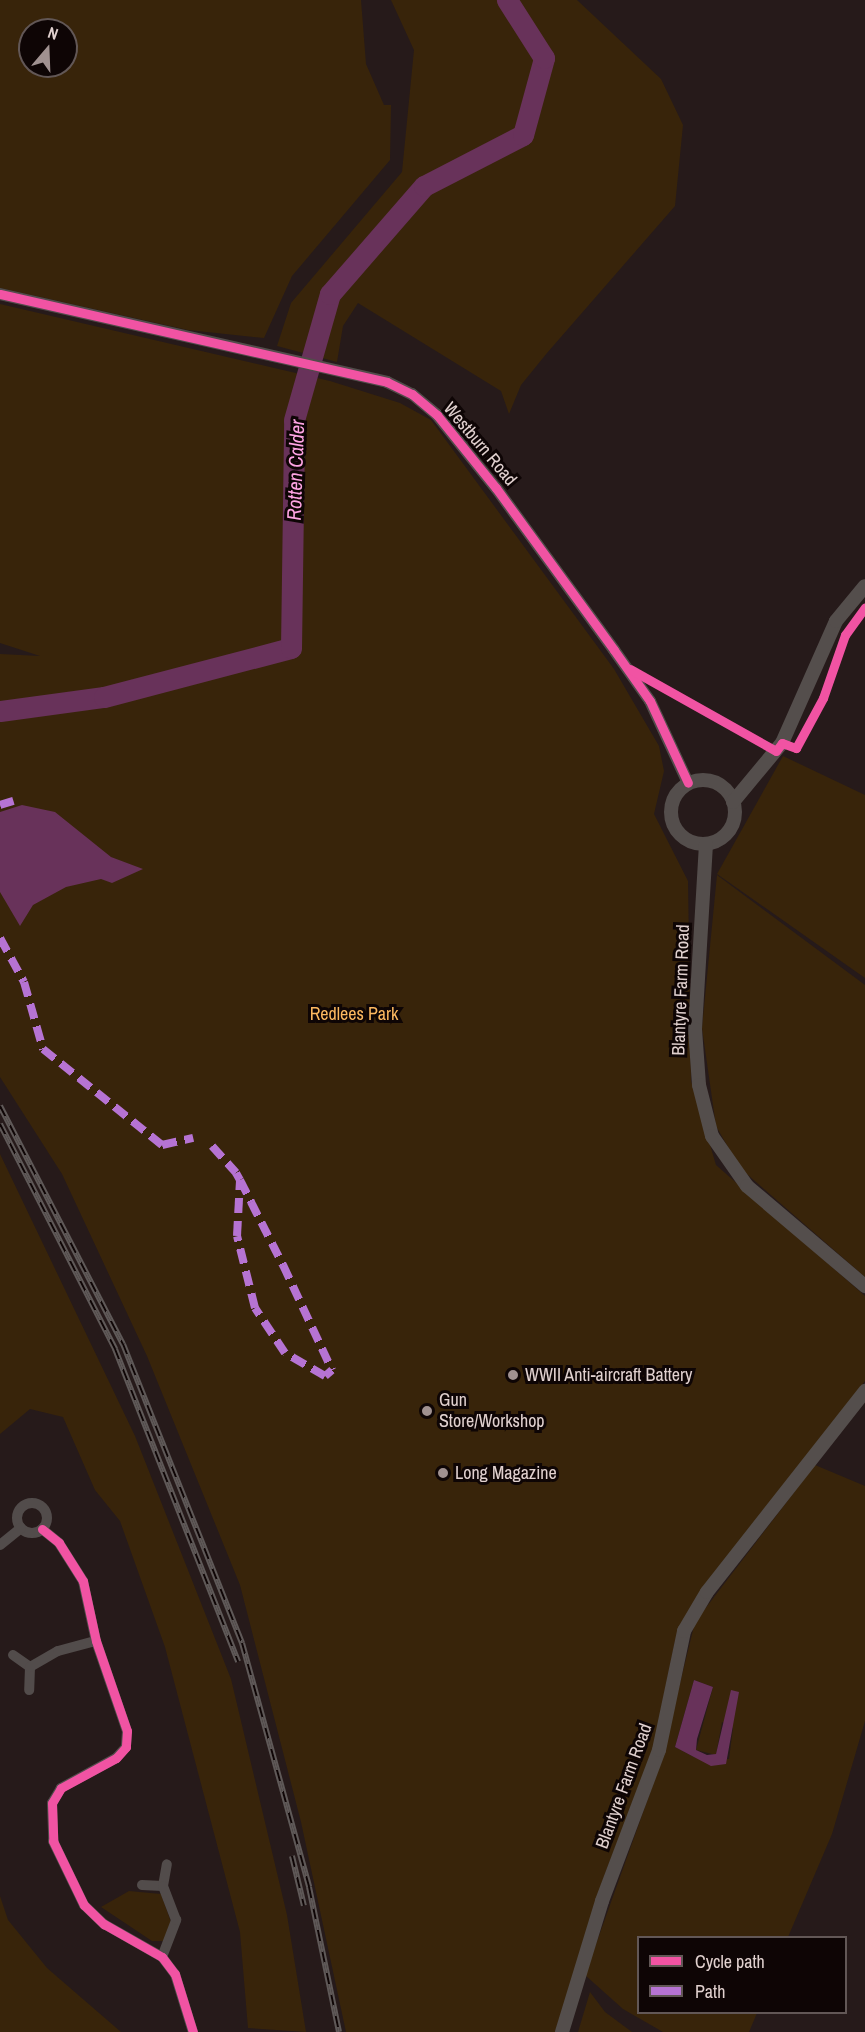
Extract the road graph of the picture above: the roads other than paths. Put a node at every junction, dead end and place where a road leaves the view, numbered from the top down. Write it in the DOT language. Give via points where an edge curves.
graph roads {
  1 [pos="0,294"];
  2 [pos="865,586"];
  3 [pos="688,783"];
  4 [pos="733,802"];
  5 [pos="706,844"];
  6 [pos="865,1286"];
  7 [pos="865,1391"];
  8 [pos="21,1528"];
  9 [pos="42,1529"];
  10 [pos="0,1545"];
  11 [pos="96,1641"];
  12 [pos="13,1655"];
  13 [pos="30,1667"];
  14 [pos="29,1690"];
  15 [pos="167,1864"];
  16 [pos="142,1885"];
  17 [pos="163,1886"];
  18 [pos="162,1958"];
  19 [pos="193,2032"];
  20 [pos="562,2032"];
  1 -- 3 [label="street, Westburn Road" via="353,374 412,394 437,415 650,701"];
  2 -- 4 [label="main road" via="836,621 809,693 782,743"];
  3 -- 4 [label="main road" via="720,785"];
  3 -- 5 [label="main road" via="673,799 671,820 682,837"];
  4 -- 5 [label="main road" via="728,832"];
  5 -- 6 [label="main road, Blantyre Farm Road" via="695,1029 699,1085 712,1136 747,1185"];
  7 -- 20 [label="main road, Blantyre Farm Road" via="688,1624 659,1750 599,1910"];
  8 -- 9 [label="street" via="33,1533"];
  8 -- 9 [label="street" via="18,1512 34,1503 46,1511"];
  8 -- 10 [label="street"];
  9 -- 11 [label="street" via="59,1543 83,1581"];
  11 -- 13 [label="street" via="58,1651"];
  11 -- 18 [label="street" via="120,1703 126,1747 117,1758 61,1788 52,1803 53,1840 84,1905 104,1924"];
  12 -- 13 [label="street"];
  13 -- 14 [label="street"];
  15 -- 17 [label="street"];
  16 -- 17 [label="street"];
  17 -- 18 [label="street" via="177,1920"];
  18 -- 19 [label="street" via="184,1991"];
}
